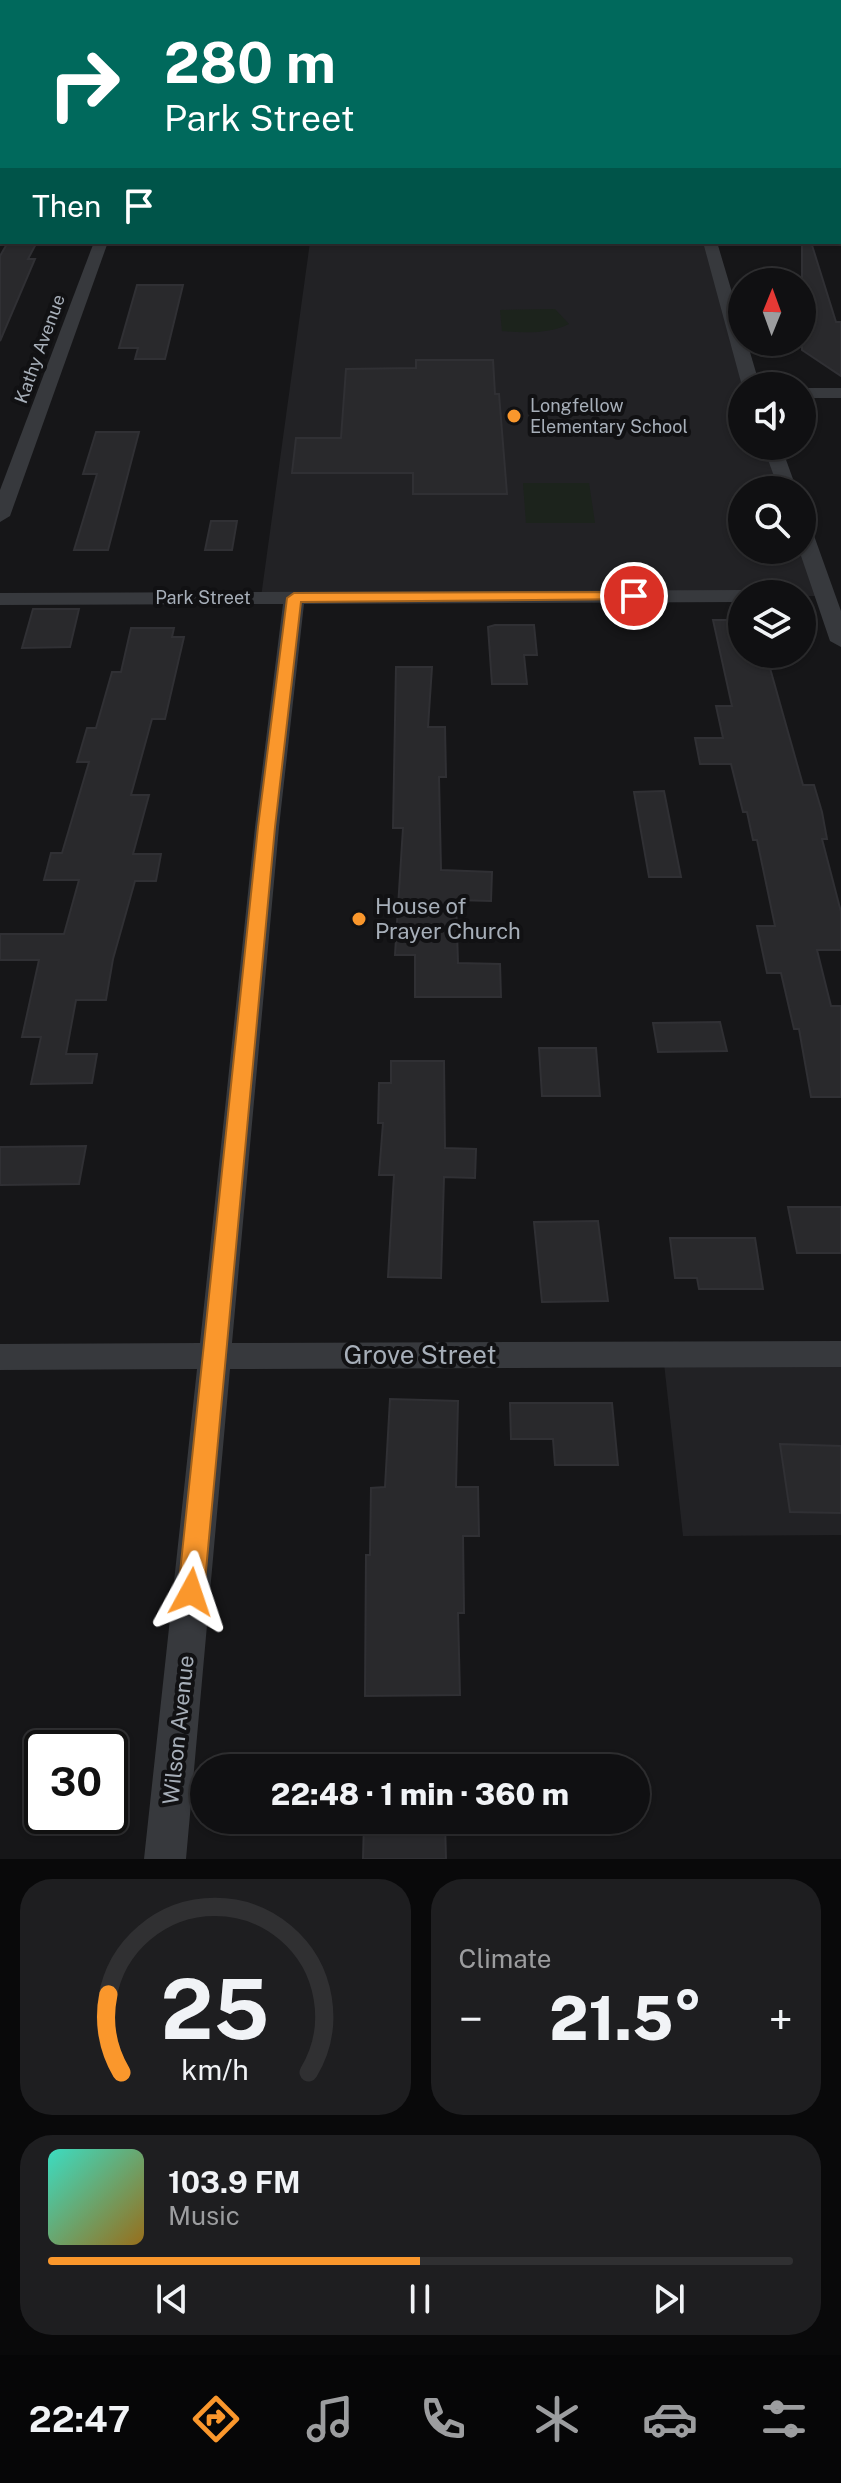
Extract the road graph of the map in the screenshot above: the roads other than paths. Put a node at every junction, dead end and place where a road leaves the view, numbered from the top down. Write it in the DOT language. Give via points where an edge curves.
graph roads {
  1 [pos="100,244"];
  2 [pos="711,244"];
  3 [pos="747,372"];
  4 [pos="816,393"];
  5 [pos="841,393"];
  6 [pos="0,516"];
  7 [pos="816,560"];
  8 [pos="728,596"];
  9 [pos="833,596"];
  10 [pos="294,598"];
  11 [pos="0,599"];
  12 [pos="841,641"];
  13 [pos="841,1354"];
  14 [pos="214,1356"];
  15 [pos="0,1357"];
  16 [pos="165,1859"];
  1 -- 6 [label="street, Kathy Avenue"];
  2 -- 3 [label="street"];
  4 -- 5 [label="street"];
  7 -- 9 [label="street"];
  8 -- 10 [label="street, Park Street"];
  9 -- 12 [label="street"];
  10 -- 11 [label="street, Park Street"];
  10 -- 14 [label="street, Wilson Avenue"];
  13 -- 14 [label="street, Grove Street"];
  14 -- 15 [label="street, Grove Street"];
  14 -- 16 [label="street, Wilson Avenue"];
}
